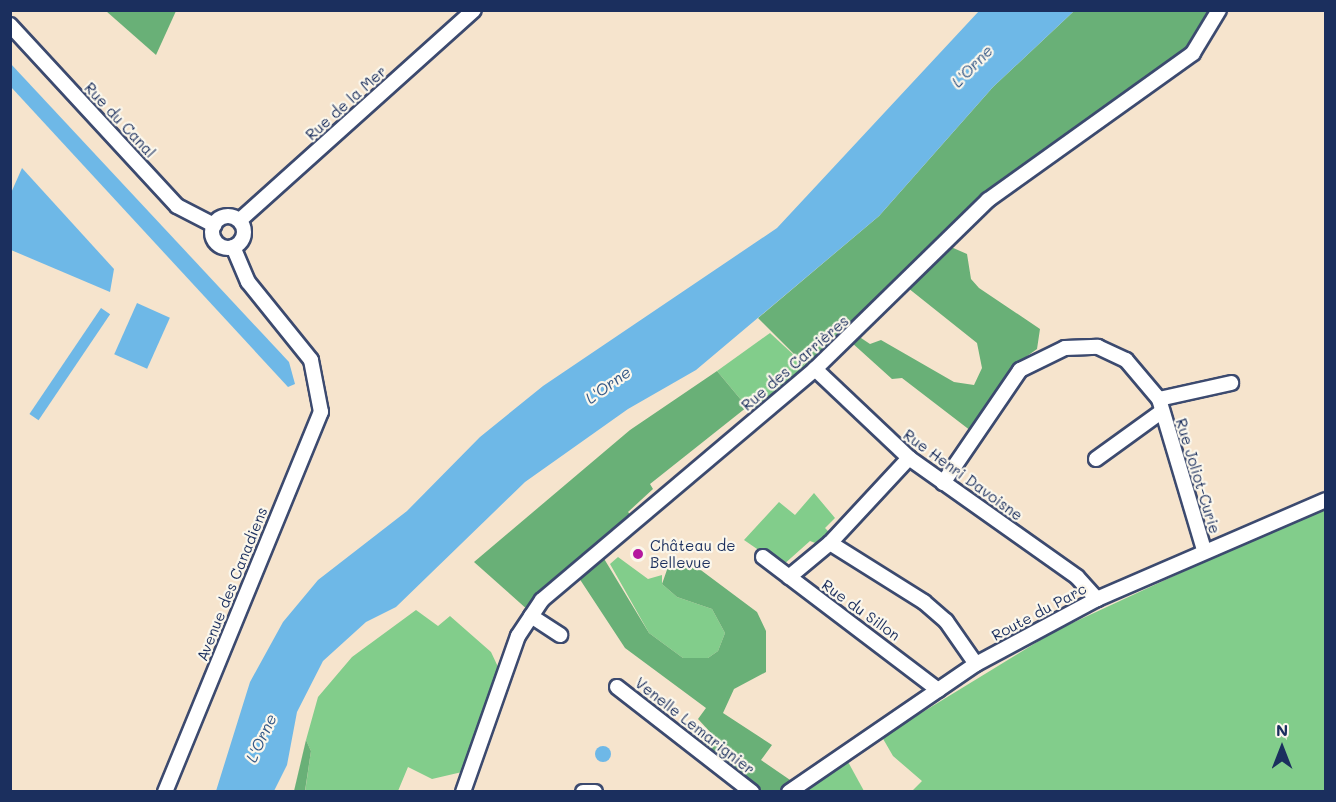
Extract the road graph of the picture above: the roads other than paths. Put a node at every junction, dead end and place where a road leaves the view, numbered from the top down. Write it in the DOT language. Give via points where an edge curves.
graph roads {
  1 [pos="474,10"];
  2 [pos="1219,10"];
  3 [pos="10,25"];
  4 [pos="240,220"];
  5 [pos="214,225"];
  6 [pos="233,247"];
  7 [pos="815,369"];
  8 [pos="1231,383"];
  9 [pos="1160,405"];
  10 [pos="909,458"];
  11 [pos="1096,459"];
  12 [pos="943,483"];
  13 [pos="1326,500"];
  14 [pos="830,543"];
  15 [pos="1204,550"];
  16 [pos="763,557"];
  17 [pos="789,577"];
  18 [pos="1097,599"];
  19 [pos="531,616"];
  20 [pos="560,635"];
  21 [pos="976,664"];
  22 [pos="617,687"];
  23 [pos="938,690"];
  24 [pos="165,792"];
  25 [pos="463,792"];
  26 [pos="583,792"];
  27 [pos="595,792"];
  28 [pos="752,792"];
  29 [pos="789,792"];
  1 -- 4 [label="street, Rue de la Mer"];
  2 -- 7 [label="street, Rue des Carrières" via="1193,53 988,200"];
  3 -- 5 [label="street, Rue du Canal" via="177,206"];
  4 -- 5 [label="street" via="226,216"];
  4 -- 6 [label="street" via="244,236"];
  5 -- 6 [label="street" via="218,244"];
  6 -- 24 [label="street, Avenue des Canadiens" via="248,282 307,353 320,388 315,437 268,534"];
  7 -- 10 [label="street, Rue Henri Davoisne"];
  7 -- 19 [label="street, Rue des Carrières" via="565,578"];
  8 -- 9 [label="street, Rue Joliot-Curie"];
  9 -- 11 [label="street, Rue Joliot-Curie"];
  9 -- 12 [label="street, Rue Joliot-Curie" via="1137,370 1111,351 1083,346 1047,354 1020,370"];
  9 -- 15 [label="street, Rue Joliot-Curie"];
  10 -- 12 [label="street, Rue Henri Davoisne"];
  10 -- 14 [label="street"];
  12 -- 18 [label="street, Rue Henri Davoisne" via="1077,577"];
  13 -- 15 [label="street, Route du Parc"];
  14 -- 17 [label="street"];
  14 -- 21 [label="street" via="924,602 946,621"];
  15 -- 18 [label="street, Route du Parc"];
  16 -- 17 [label="street, Rue du Sillon"];
  17 -- 23 [label="street, Rue du Sillon"];
  18 -- 21 [label="street, Route du Parc"];
  19 -- 20 [label="street"];
  19 -- 25 [label="street, Rue des Carrières" via="518,636"];
  21 -- 23 [label="street, Route du Parc"];
  22 -- 28 [label="street, Venelle Lemarignier"];
  23 -- 29 [label="street, Route du Parc"];
  26 -- 27 [label="street"];
}
